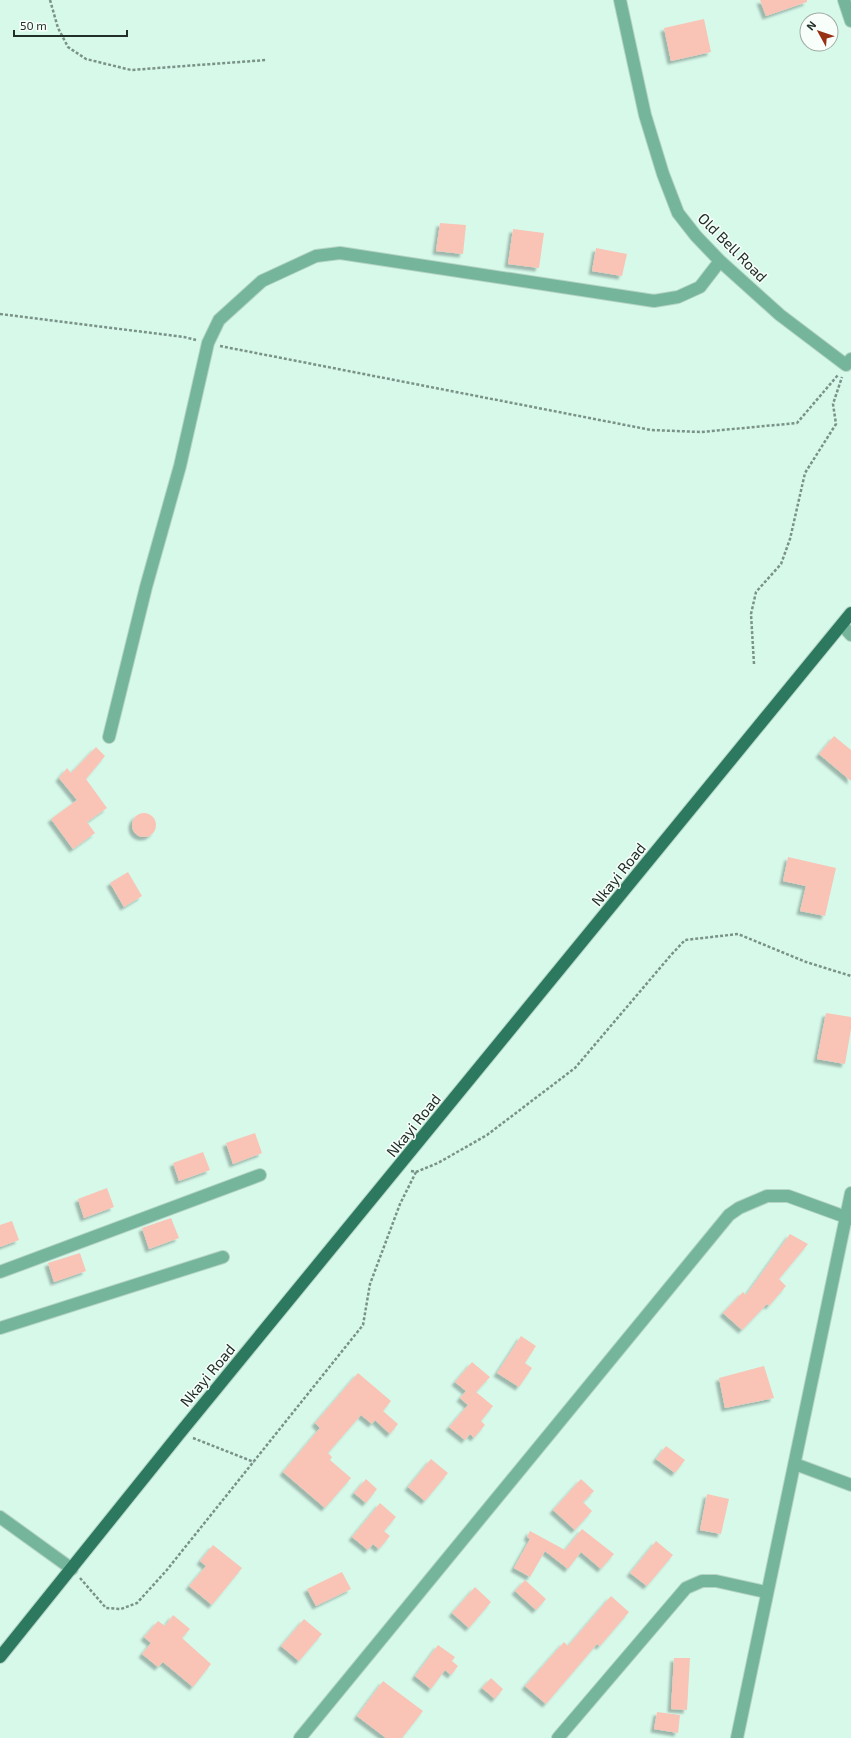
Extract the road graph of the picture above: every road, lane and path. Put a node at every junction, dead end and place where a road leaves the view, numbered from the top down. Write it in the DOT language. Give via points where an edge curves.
graph roads {
  1 [pos="50,0"];
  2 [pos="620,0"];
  3 [pos="844,0"];
  4 [pos="851,21"];
  5 [pos="266,60"];
  6 [pos="720,261"];
  7 [pos="0,314"];
  8 [pos="208,343"];
  9 [pos="849,362"];
  10 [pos="851,613"];
  11 [pos="842,625"];
  12 [pos="851,635"];
  13 [pos="754,664"];
  14 [pos="109,737"];
  15 [pos="851,976"];
  16 [pos="399,1167"];
  17 [pos="416,1172"];
  18 [pos="260,1175"];
  19 [pos="851,1193"];
  20 [pos="849,1218"];
  21 [pos="223,1257"];
  22 [pos="0,1272"];
  23 [pos="0,1328"];
  24 [pos="180,1433"];
  25 [pos="254,1462"];
  26 [pos="795,1464"];
  27 [pos="851,1485"];
  28 [pos="0,1517"];
  29 [pos="72,1569"];
  30 [pos="766,1592"];
  31 [pos="0,1657"];
  32 [pos="300,1738"];
  33 [pos="558,1738"];
  34 [pos="737,1738"];
  1 -- 5 [label="path" via="58,28 68,47 86,59 131,70"];
  2 -- 6 [label="street, Old Bell Road" via="645,115 662,174 678,213"];
  3 -- 4 [label="street"];
  6 -- 8 [label="street" via="700,287 678,297 654,301 340,253 316,256 262,281 219,320"];
  6 -- 9 [label="street, Old Bell Road" via="780,315"];
  7 -- 8 [label="path" via="184,337"];
  8 -- 9 [label="path" via="651,430 701,432 798,423"];
  8 -- 14 [label="street" via="180,466 146,587"];
  9 -- 13 [label="path" via="833,404 836,424 805,473 782,564 756,592 751,614"];
  10 -- 11 [label="main road, Nkayi Road"];
  11 -- 12 [label="street"];
  11 -- 16 [label="main road, Nkayi Road"];
  15 -- 17 [label="path" via="806,962 738,934 685,940 574,1068 487,1135 438,1163"];
  16 -- 17 [label="path"];
  16 -- 24 [label="main road, Nkayi Road"];
  17 -- 25 [label="path" via="400,1204 370,1284 363,1325"];
  18 -- 22 [label="street"];
  19 -- 20 [label="street"];
  20 -- 26 [label="street"];
  20 -- 32 [label="street" via="788,1196 767,1196 729,1215"];
  21 -- 23 [label="street"];
  24 -- 25 [label="path"];
  24 -- 29 [label="main road, Nkayi Road"];
  25 -- 29 [label="path" via="137,1603 121,1609 106,1608"];
  26 -- 27 [label="street"];
  26 -- 30 [label="street"];
  28 -- 29 [label="street"];
  29 -- 31 [label="main road, Nkayi Road"];
  30 -- 33 [label="street" via="716,1581 702,1581 686,1588"];
  30 -- 34 [label="street"];
}
